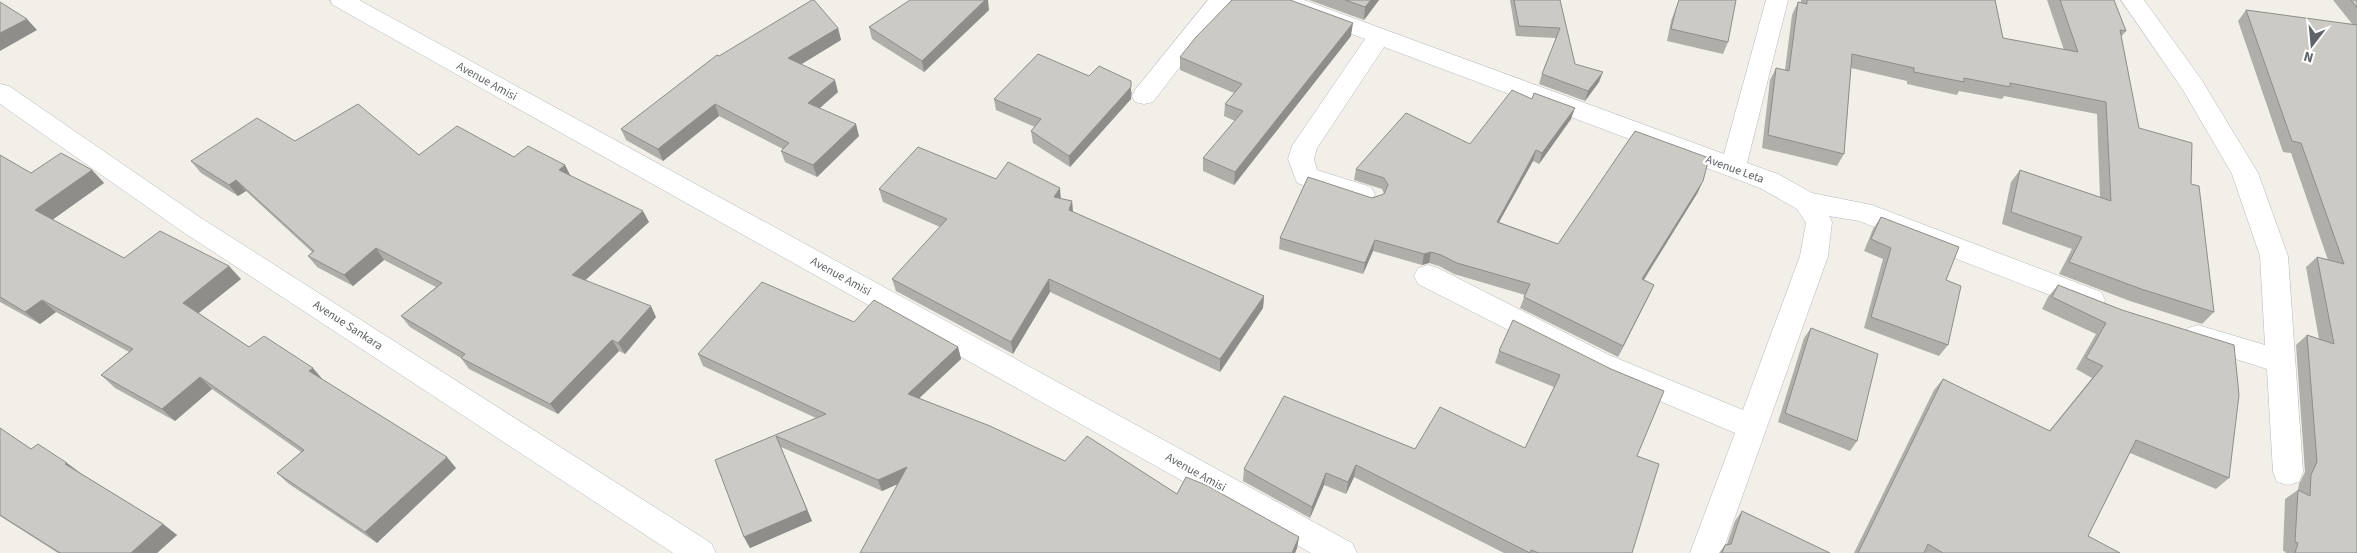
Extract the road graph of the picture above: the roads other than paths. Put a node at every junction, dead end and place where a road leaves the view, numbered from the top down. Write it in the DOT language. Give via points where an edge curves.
graph roads {
  1 [pos="341,0"];
  2 [pos="1220,0"];
  3 [pos="1282,0"];
  4 [pos="1778,0"];
  5 [pos="2132,0"];
  6 [pos="1379,37"];
  7 [pos="0,92"];
  8 [pos="1144,96"];
  9 [pos="1733,168"];
  10 [pos="1371,197"];
  11 [pos="1806,202"];
  12 [pos="1428,276"];
  13 [pos="2112,309"];
  14 [pos="2178,329"];
  15 [pos="2280,361"];
  16 [pos="1752,427"];
  17 [pos="2288,472"];
  18 [pos="700,553"];
  19 [pos="1342,553"];
  20 [pos="1706,553"];
  1 -- 19 [label="street, Avenue Amisi"];
  2 -- 8 [label="street"];
  3 -- 6 [label="street, Avenue Leta"];
  4 -- 9 [label="street"];
  5 -- 15 [label="street" via="2192,85 2245,173 2274,256"];
  6 -- 9 [label="street, Avenue Leta"];
  6 -- 10 [label="street" via="1306,146 1301,159 1306,176"];
  7 -- 18 [label="street, Avenue Sankara" via="192,225"];
  9 -- 11 [label="street, Avenue Leta" via="1770,181"];
  11 -- 13 [label="street" via="1863,212"];
  11 -- 16 [label="street, Avenue Leta" via="1819,222 1814,256"];
  12 -- 16 [label="street" via="1599,363"];
  14 -- 15 [label="street"];
  15 -- 17 [label="street"];
  16 -- 20 [label="street, Avenue Leta"];
}
